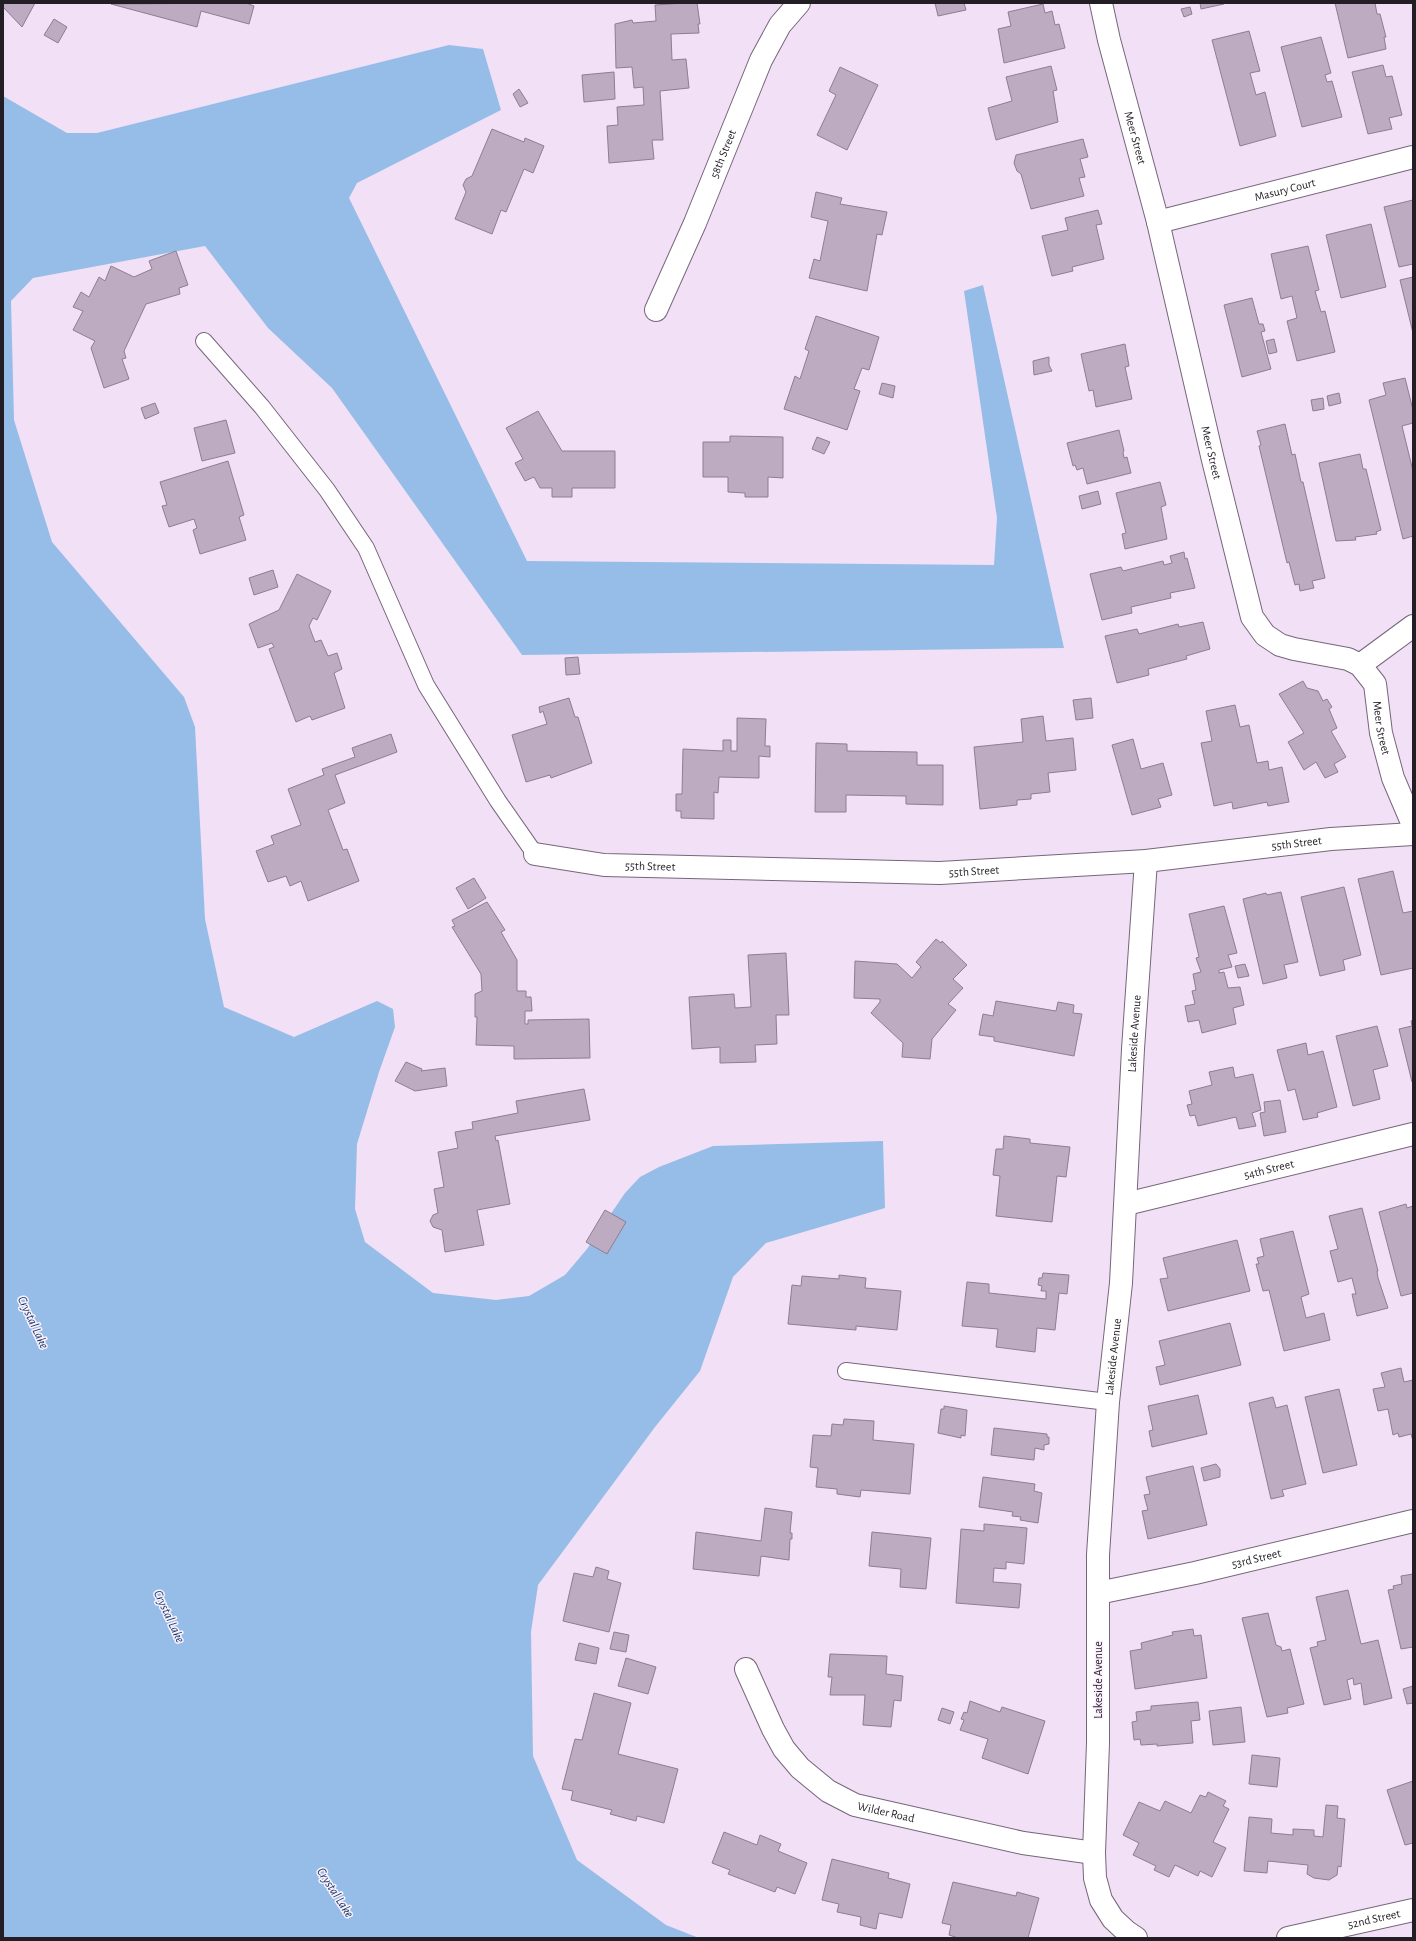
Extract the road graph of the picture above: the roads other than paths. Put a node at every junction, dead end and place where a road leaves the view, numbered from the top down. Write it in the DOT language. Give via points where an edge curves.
graph roads {
  1 [pos="799,3"];
  2 [pos="1101,3"];
  3 [pos="1413,158"];
  4 [pos="1158,222"];
  5 [pos="656,310"];
  6 [pos="204,341"];
  7 [pos="1413,626"];
  8 [pos="1360,666"];
  9 [pos="1413,825"];
  10 [pos="1413,834"];
  11 [pos="535,854"];
  12 [pos="1146,861"];
  13 [pos="1413,1134"];
  14 [pos="1126,1204"];
  15 [pos="846,1371"];
  16 [pos="1108,1402"];
  17 [pos="1413,1521"];
  18 [pos="1098,1593"];
  19 [pos="746,1669"];
  20 [pos="1094,1853"];
  21 [pos="1413,1910"];
  22 [pos="1136,1938"];
  23 [pos="1288,1938"];
  1 -- 5 [label="street, 58th Street" via="780,25 762,60"];
  2 -- 4 [label="street, Meer Street"];
  3 -- 4 [label="street, Masury Court"];
  4 -- 8 [label="street, Meer Street" via="1252,617 1265,635 1280,645 1294,650 1342,657"];
  6 -- 11 [label="lane" via="262,407 327,490 366,548 426,684 498,801"];
  7 -- 8 [label="street"];
  8 -- 9 [label="street, Meer Street" via="1374,684 1383,740 1393,778"];
  10 -- 12 [label="street, 55th Street" via="1331,840"];
  11 -- 12 [label="street, 55th Street" via="604,865 940,873"];
  12 -- 14 [label="street, Lakeside Avenue" via="1133,1049"];
  13 -- 14 [label="street, 54th Street"];
  14 -- 16 [label="street, Lakeside Avenue" via="1121,1283"];
  15 -- 16 [label="lane"];
  16 -- 18 [label="street, Lakeside Avenue" via="1098,1554"];
  17 -- 18 [label="street, 53rd Street" via="1195,1573"];
  18 -- 20 [label="street, Lakeside Avenue" via="1098,1743"];
  19 -- 20 [label="street, Wilder Road" via="784,1749 800,1768 828,1791 855,1805 1023,1843"];
  20 -- 22 [label="street" via="1095,1878 1101,1900 1113,1919"];
  21 -- 23 [label="street, 52nd Street"];
}
